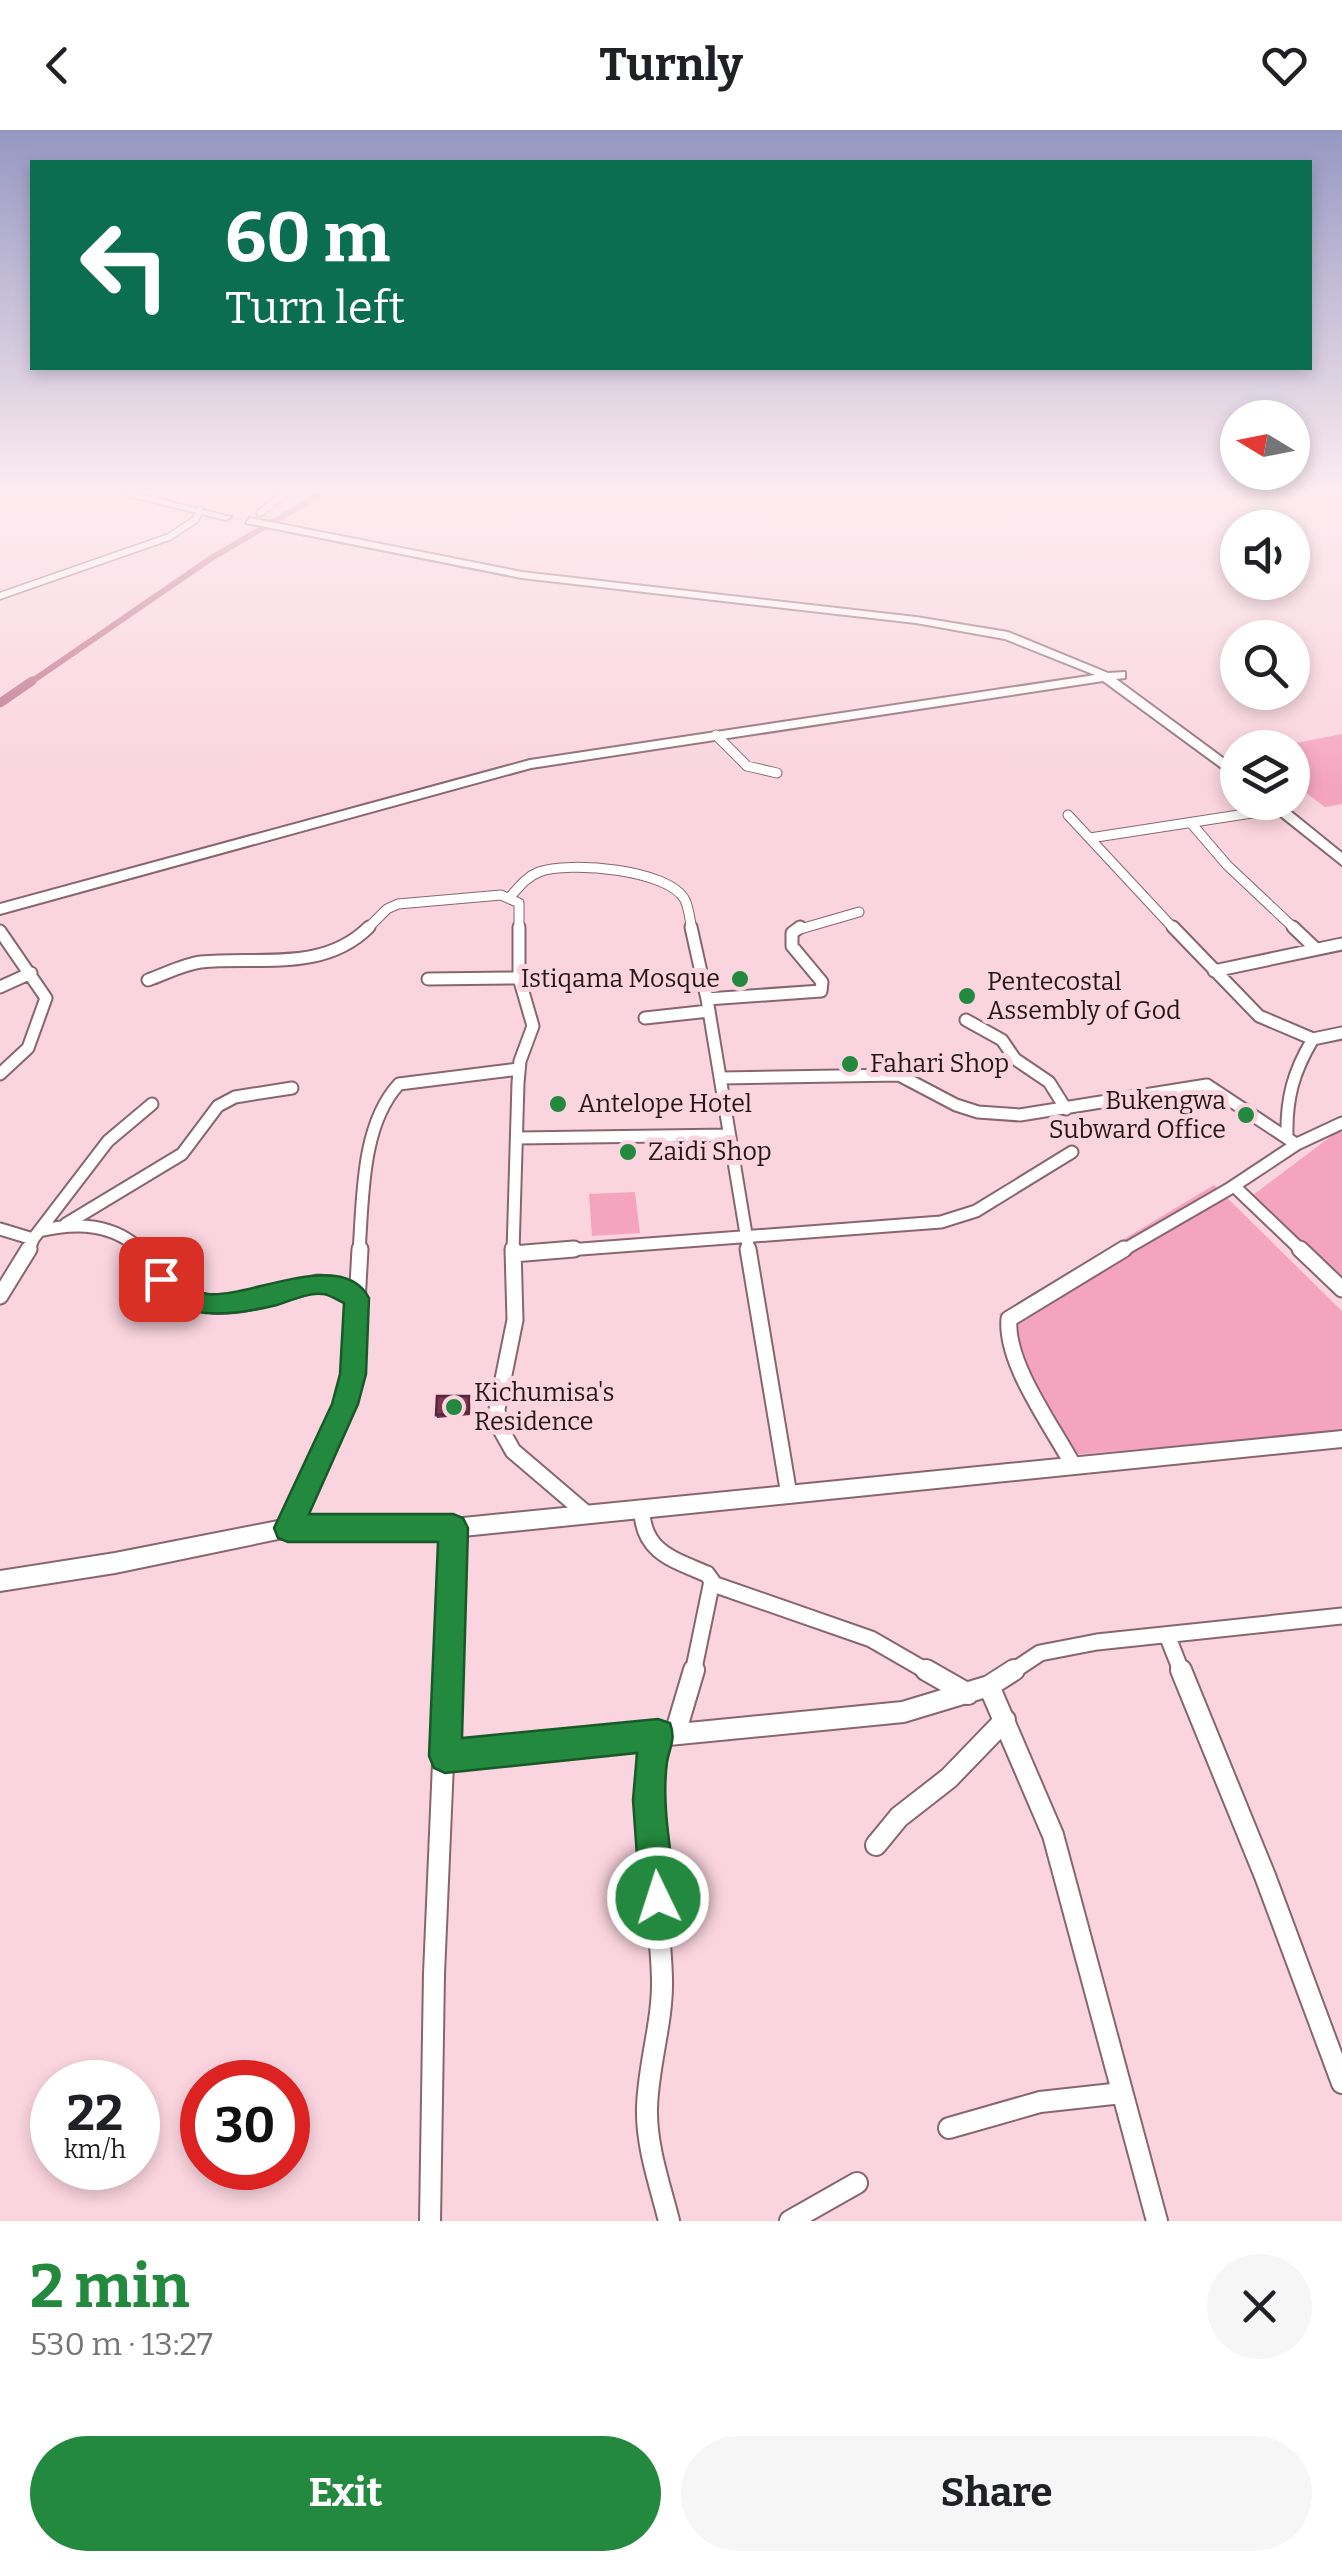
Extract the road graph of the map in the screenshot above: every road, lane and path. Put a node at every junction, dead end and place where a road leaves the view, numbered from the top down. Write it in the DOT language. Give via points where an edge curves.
graph roads {
  1 [pos="662,592"];
  2 [pos="1115,676"];
  3 [pos="716,735"];
  4 [pos="1220,751"];
  5 [pos="1220,761"];
  6 [pos="777,773"];
  7 [pos="1068,816"];
  8 [pos="1220,817"];
  9 [pos="1295,820"];
  10 [pos="1301,820"];
  11 [pos="1191,823"];
  12 [pos="1090,838"];
  13 [pos="1342,846"];
  14 [pos="1342,860"];
  15 [pos="510,897"];
  16 [pos="0,910"];
  17 [pos="860,912"];
  18 [pos="0,931"];
  19 [pos="1342,944"];
  20 [pos="1316,949"];
  21 [pos="1214,971"];
  22 [pos="31,973"];
  23 [pos="519,978"];
  24 [pos="428,979"];
  25 [pos="148,980"];
  26 [pos="0,986"];
  27 [pos="708,1005"];
  28 [pos="646,1018"];
  29 [pos="966,1020"];
  30 [pos="1342,1033"];
  31 [pos="1313,1039"];
  32 [pos="520,1069"];
  33 [pos="0,1074"];
  34 [pos="721,1078"];
  35 [pos="292,1088"];
  36 [pos="152,1104"];
  37 [pos="1066,1109"];
  38 [pos="1342,1123"];
  39 [pos="729,1134"];
  40 [pos="518,1138"];
  41 [pos="1292,1140"];
  42 [pos="1072,1152"];
  43 [pos="1234,1186"];
  44 [pos="66,1224"];
  45 [pos="0,1229"];
  46 [pos="36,1235"];
  47 [pos="749,1238"];
  48 [pos="513,1254"];
  49 [pos="1342,1289"];
  50 [pos="0,1296"];
  51 [pos="356,1298"];
  52 [pos="1342,1439"];
  53 [pos="1073,1465"];
  54 [pos="790,1496"];
  55 [pos="642,1511"];
  56 [pos="588,1515"];
  57 [pos="288,1528"];
  58 [pos="453,1528"];
  59 [pos="0,1581"];
  60 [pos="713,1584"];
  61 [pos="1342,1616"];
  62 [pos="1167,1635"];
  63 [pos="989,1686"];
  64 [pos="968,1694"];
  65 [pos="1006,1720"];
  66 [pos="667,1734"];
  67 [pos="445,1756"];
  68 [pos="876,1845"];
  69 [pos="1342,2083"];
  70 [pos="1122,2093"];
  71 [pos="949,2128"];
  72 [pos="857,2183"];
  73 [pos="430,2221"];
  74 [pos="669,2221"];
  75 [pos="790,2221"];
  76 [pos="1157,2221"];
  1 -- 2 [label="main road" via="968,627"];
  2 -- 3 [label="main road"];
  2 -- 4 [label="main road"];
  2 -- 5 [label="main road"];
  3 -- 6 [label="street" via="746,766"];
  3 -- 16 [label="main road" via="494,772"];
  7 -- 12 [label="street"];
  8 -- 11 [label="street"];
  9 -- 14 [label="main road"];
  10 -- 13 [label="main road"];
  11 -- 12 [label="street"];
  11 -- 20 [label="street"];
  12 -- 21 [label="street"];
  15 -- 23 [label="street" via="520,905"];
  15 -- 25 [label="street" via="398,904 359,937 321,954 279,963 198,962"];
  15 -- 27 [label="street" via="528,878 557,867 612,869 671,885 690,912"];
  17 -- 27 [label="street" via="792,932 792,946 822,982 821,992"];
  18 -- 22 [label="street"];
  19 -- 20 [label="street"];
  20 -- 21 [label="street"];
  21 -- 31 [label="street" via="1259,1016"];
  22 -- 26 [label="street"];
  22 -- 33 [label="street" via="44,991 44,1006 28,1048"];
  23 -- 24 [label="street"];
  23 -- 32 [label="street" via="532,1026"];
  27 -- 28 [label="street"];
  27 -- 34 [label="street"];
  29 -- 37 [label="street" via="1002,1040 1014,1059 1049,1082"];
  30 -- 31 [label="street"];
  31 -- 41 [label="street" via="1290,1078 1285,1103"];
  32 -- 40 [label="street"];
  32 -- 51 [label="street" via="399,1084 385,1094 370,1146"];
  34 -- 37 [label="street" via="884,1074 914,1080 978,1112"];
  34 -- 39 [label="street"];
  35 -- 44 [label="street" via="218,1106 182,1154"];
  36 -- 46 [label="street" via="108,1141"];
  37 -- 41 [label="street" via="1207,1085"];
  38 -- 41 [label="street"];
  39 -- 40 [label="street"];
  39 -- 47 [label="street"];
  40 -- 48 [label="street"];
  41 -- 43 [label="street"];
  42 -- 47 [label="street" via="958,1219"];
  43 -- 49 [label="street"];
  43 -- 53 [label="street" via="1007,1322 1016,1358"];
  44 -- 46 [label="street"];
  44 -- 51 [label="street" via="130,1240 161,1279 194,1302 230,1303 318,1284"];
  45 -- 46 [label="street"];
  46 -- 50 [label="street"];
  47 -- 48 [label="street"];
  47 -- 54 [label="street"];
  48 -- 56 [label="street" via="515,1320 499,1426 514,1451"];
  51 -- 57 [label="street" via="345,1404"];
  52 -- 53 [label="street"];
  53 -- 54 [label="street"];
  54 -- 55 [label="street"];
  55 -- 56 [label="street"];
  55 -- 60 [label="street" via="641,1530 652,1548 708,1574"];
  56 -- 58 [label="street"];
  57 -- 58 [label="street"];
  57 -- 59 [label="street"];
  58 -- 67 [label="street"];
  60 -- 64 [label="street" via="871,1639"];
  60 -- 66 [label="street" via="700,1648"];
  61 -- 62 [label="street"];
  62 -- 63 [label="street" via="1040,1653"];
  62 -- 69 [label="street"];
  63 -- 64 [label="street"];
  63 -- 65 [label="street"];
  64 -- 66 [label="street" via="870,1717"];
  65 -- 68 [label="street"];
  65 -- 70 [label="street" via="1053,1835"];
  66 -- 67 [label="street"];
  66 -- 74 [label="street" via="651,1762 662,1983 647,2109"];
  67 -- 73 [label="street"];
  70 -- 71 [label="street" via="1040,2102"];
  70 -- 76 [label="street"];
  72 -- 75 [label="street"];
}
